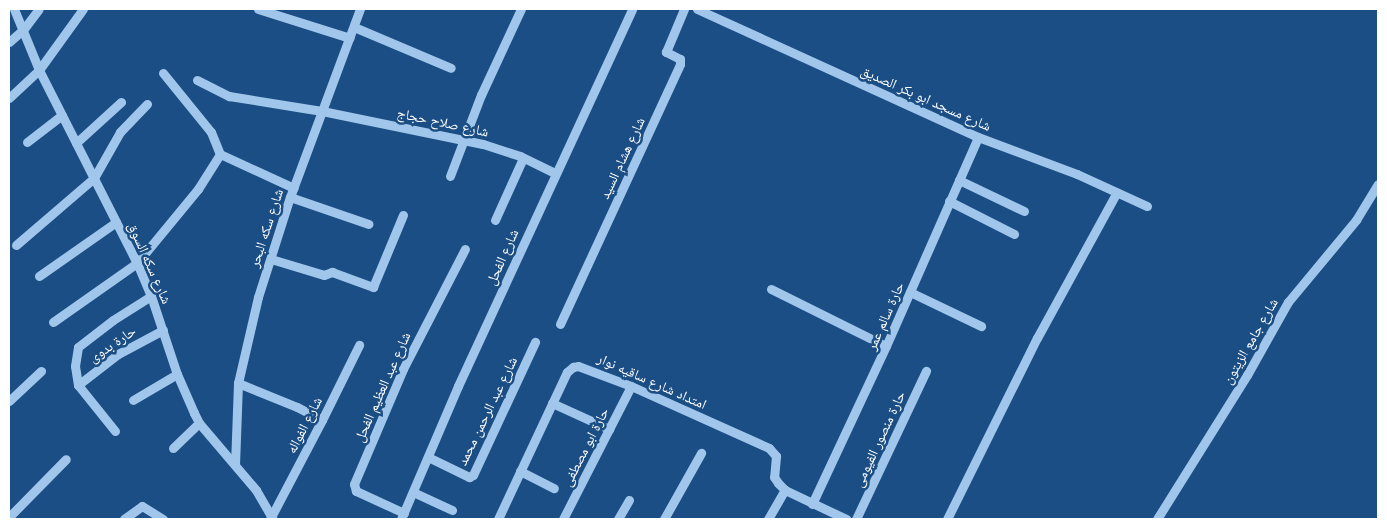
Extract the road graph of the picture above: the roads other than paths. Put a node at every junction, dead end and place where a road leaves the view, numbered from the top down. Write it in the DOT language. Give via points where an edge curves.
graph roads {
  1 [pos="14,9"];
  2 [pos="39,9"];
  3 [pos="83,9"];
  4 [pos="258,9"];
  5 [pos="360,9"];
  6 [pos="521,9"];
  7 [pos="632,9"];
  8 [pos="684,9"];
  9 [pos="697,9"];
  10 [pos="354,27"];
  11 [pos="23,30"];
  12 [pos="350,38"];
  13 [pos="9,42"];
  14 [pos="451,68"];
  15 [pos="39,70"];
  16 [pos="163,73"];
  17 [pos="197,80"];
  18 [pos="9,98"];
  19 [pos="121,102"];
  20 [pos="147,104"];
  21 [pos="322,111"];
  22 [pos="62,115"];
  23 [pos="978,138"];
  24 [pos="464,140"];
  25 [pos="28,142"];
  26 [pos="76,143"];
  27 [pos="220,154"];
  28 [pos="523,158"];
  29 [pos="555,173"];
  30 [pos="450,176"];
  31 [pos="94,178"];
  32 [pos="959,180"];
  33 [pos="1378,184"];
  34 [pos="294,188"];
  35 [pos="1117,192"];
  36 [pos="290,197"];
  37 [pos="949,201"];
  38 [pos="1147,206"];
  39 [pos="1024,211"];
  40 [pos="403,215"];
  41 [pos="495,220"];
  42 [pos="116,222"];
  43 [pos="369,224"];
  44 [pos="1014,234"];
  45 [pos="16,245"];
  46 [pos="465,249"];
  47 [pos="272,259"];
  48 [pos="137,263"];
  49 [pos="39,276"];
  50 [pos="772,289"];
  51 [pos="910,292"];
  52 [pos="151,296"];
  53 [pos="53,322"];
  54 [pos="560,324"];
  55 [pos="981,326"];
  56 [pos="163,330"];
  57 [pos="535,342"];
  58 [pos="359,345"];
  59 [pos="886,346"];
  60 [pos="41,371"];
  61 [pos="926,371"];
  62 [pos="177,374"];
  63 [pos="238,383"];
  64 [pos="78,385"];
  65 [pos="631,386"];
  66 [pos="133,400"];
  67 [pos="9,401"];
  68 [pos="552,403"];
  69 [pos="322,420"];
  70 [pos="199,423"];
  71 [pos="609,429"];
  72 [pos="115,430"];
  73 [pos="173,448"];
  74 [pos="701,453"];
  75 [pos="428,457"];
  76 [pos="66,459"];
  77 [pos="235,465"];
  78 [pos="520,471"];
  79 [pos="554,488"];
  80 [pos="785,490"];
  81 [pos="413,492"];
  82 [pos="629,500"];
  83 [pos="812,504"];
  84 [pos="452,510"];
  85 [pos="403,516"];
  86 [pos="9,517"];
  87 [pos="271,518"];
  88 [pos="124,519"];
  89 [pos="162,519"];
  90 [pos="498,519"];
  91 [pos="563,519"];
  92 [pos="618,519"];
  93 [pos="664,519"];
  94 [pos="768,519"];
  95 [pos="846,519"];
  96 [pos="856,519"];
  97 [pos="947,519"];
  98 [pos="1157,519"];
  1 -- 11 [label="street, شارع سكه السوق"];
  2 -- 11 [label="street"];
  3 -- 15 [label="street"];
  4 -- 12 [label="street"];
  5 -- 10 [label="street, شارع سكه البحر"];
  6 -- 24 [label="street"];
  7 -- 29 [label="street, شارع الفحل"];
  8 -- 54 [label="street, شارع هشام السيد" via="666,52 680,59 680,64"];
  9 -- 23 [label="street, شارع مسجد ابو بكر الصديق"];
  10 -- 12 [label="street, شارع سكه البحر"];
  10 -- 14 [label="street"];
  11 -- 13 [label="street"];
  11 -- 15 [label="street, شارع سكه السوق"];
  12 -- 21 [label="street, شارع سكه البحر"];
  15 -- 18 [label="street"];
  15 -- 22 [label="street, شارع سكه السوق"];
  16 -- 27 [label="street" via="211,132"];
  17 -- 21 [label="street, شارع صلاح حجاج" via="229,96"];
  19 -- 26 [label="street"];
  20 -- 31 [label="street" via="120,132"];
  21 -- 24 [label="street, شارع صلاح حجاج"];
  21 -- 34 [label="street, شارع سكه البحر"];
  22 -- 25 [label="street"];
  22 -- 26 [label="street, شارع سكه السوق"];
  23 -- 32 [label="street, حارة سالم عمر"];
  23 -- 35 [label="street, شارع مسجد ابو بكر الصديق"];
  24 -- 28 [label="street, شارع صلاح حجاج"];
  24 -- 30 [label="street"];
  26 -- 31 [label="street, شارع سكه السوق"];
  27 -- 34 [label="street"];
  27 -- 48 [label="street" via="198,189"];
  28 -- 29 [label="street, شارع صلاح حجاج"];
  28 -- 41 [label="street"];
  29 -- 75 [label="street, شارع الفحل"];
  31 -- 42 [label="street, شارع سكه السوق"];
  31 -- 45 [label="street"];
  32 -- 37 [label="street, حارة سالم عمر"];
  32 -- 39 [label="street"];
  33 -- 98 [label="street, شارع جامع الزيتون" via="1356,220 1288,302 1247,375"];
  34 -- 36 [label="street, شارع سكه البحر"];
  35 -- 38 [label="street, شارع مسجد ابو بكر الصديق"];
  35 -- 97 [label="street" via="1037,338"];
  36 -- 43 [label="street"];
  36 -- 47 [label="street, شارع سكه البحر"];
  37 -- 44 [label="street"];
  37 -- 51 [label="street, حارة سالم عمر"];
  40 -- 47 [label="street" via="373,287 332,272 324,275"];
  42 -- 48 [label="street, شارع سكه السوق"];
  42 -- 49 [label="street"];
  46 -- 85 [label="street, شارع عبد العظيم الفحل" via="403,369 354,484 356,491"];
  47 -- 63 [label="street, شارع سكه البحر" via="258,297"];
  48 -- 52 [label="street, شارع سكه السوق"];
  48 -- 53 [label="street"];
  50 -- 59 [label="street"];
  51 -- 55 [label="street"];
  51 -- 59 [label="street, حارة سالم عمر"];
  52 -- 56 [label="street, شارع سكه السوق"];
  52 -- 64 [label="street" via="78,347 74,366"];
  56 -- 62 [label="street, شارع سكه السوق"];
  56 -- 64 [label="street, حارة بدوى" via="118,354"];
  57 -- 75 [label="street, شارع عبد الرحمن محمد" via="473,475"];
  58 -- 69 [label="street, شارع الفواله"];
  59 -- 83 [label="street, حارة سالم عمر"];
  60 -- 67 [label="street"];
  61 -- 96 [label="street, حارة منصور الفيومى"];
  62 -- 66 [label="street"];
  62 -- 70 [label="street, شارع سكه السوق"];
  63 -- 69 [label="street"];
  63 -- 77 [label="street, شارع سكه البحر"];
  64 -- 72 [label="street"];
  65 -- 68 [label="street, امتداد شارع ساقيه نوار" via="583,366 574,366 567,372"];
  65 -- 71 [label="street, حارة ابو مصطفى"];
  65 -- 80 [label="street, امتداد شارع ساقيه نوار" via="769,448 776,456 774,477"];
  68 -- 71 [label="street"];
  68 -- 78 [label="street, امتداد شارع ساقيه نوار"];
  69 -- 87 [label="street, شارع الفواله"];
  70 -- 73 [label="street"];
  70 -- 77 [label="street, شارع سكه السوق"];
  71 -- 91 [label="street, حارة ابو مصطفى"];
  74 -- 93 [label="street"];
  75 -- 81 [label="street, شارع الفحل"];
  76 -- 86 [label="street"];
  77 -- 87 [label="street, شارع سكه السوق" via="256,490"];
  78 -- 79 [label="street"];
  78 -- 90 [label="street, امتداد شارع ساقيه نوار"];
  80 -- 83 [label="street"];
  80 -- 94 [label="street"];
  81 -- 84 [label="street"];
  81 -- 85 [label="street, شارع الفحل"];
  82 -- 92 [label="street"];
  83 -- 95 [label="street"];
  88 -- 89 [label="street" via="136,508 146,506"];
}
